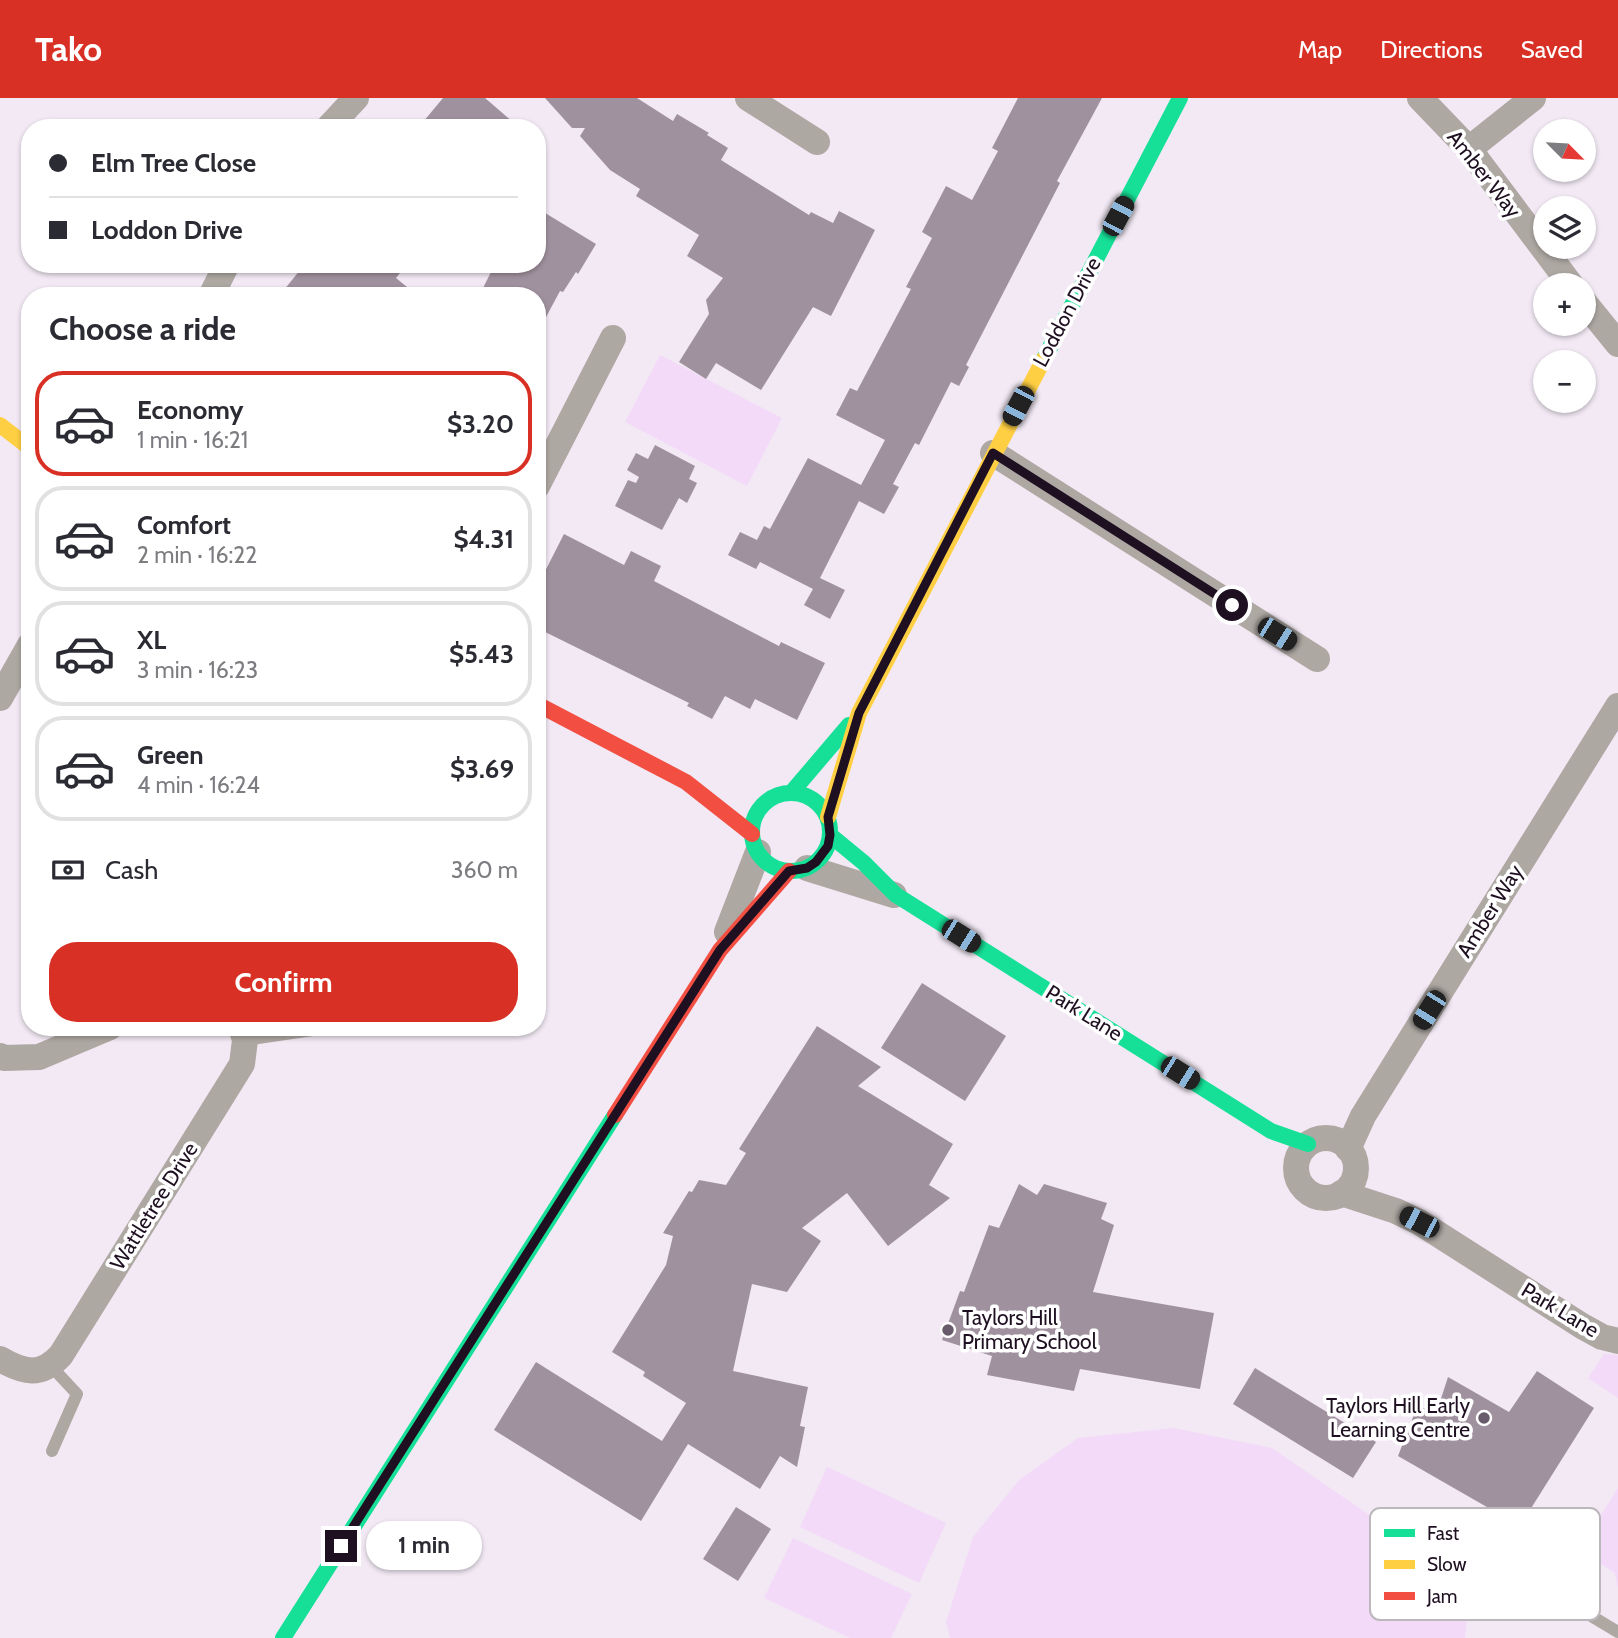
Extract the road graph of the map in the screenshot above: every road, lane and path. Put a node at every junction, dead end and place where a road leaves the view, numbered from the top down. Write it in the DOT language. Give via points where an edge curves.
graph roads {
  1 [pos="356,98"];
  2 [pos="748,98"];
  3 [pos="1180,98"];
  4 [pos="1420,98"];
  5 [pos="1533,98"];
  6 [pos="336,119"];
  7 [pos="817,142"];
  8 [pos="1469,149"];
  9 [pos="1561,273"];
  10 [pos="1596,317"];
  11 [pos="613,338"];
  12 [pos="1618,344"];
  13 [pos="4,428"];
  14 [pos="21,433"];
  15 [pos="21,441"];
  16 [pos="993,453"];
  17 [pos="546,468"];
  18 [pos="1317,659"];
  19 [pos="21,661"];
  20 [pos="0,698"];
  21 [pos="1618,706"];
  22 [pos="546,709"];
  23 [pos="859,713"];
  24 [pos="686,782"];
  25 [pos="726,793"];
  26 [pos="791,793"];
  27 [pos="828,817"];
  28 [pos="830,835"];
  29 [pos="755,843"];
  30 [pos="798,869"];
  31 [pos="896,895"];
  32 [pos="720,950"];
  33 [pos="89,1036"];
  34 [pos="243,1036"];
  35 [pos="1,1060"];
  36 [pos="1271,1131"];
  37 [pos="1327,1153"];
  38 [pos="1341,1193"];
  39 [pos="1396,1211"];
  40 [pos="1618,1340"];
  41 [pos="0,1359"];
  42 [pos="51,1366"];
  43 [pos="52,1451"];
  44 [pos="1598,1620"];
  45 [pos="1618,1632"];
  46 [pos="283,1638"];
  1 -- 6 [label="street"];
  2 -- 7 [label="street"];
  3 -- 16 [label="street, Loddon Drive"];
  4 -- 8 [label="street, Amber Way"];
  5 -- 8 [label="street"];
  8 -- 9 [label="street, Amber Way"];
  10 -- 12 [label="street"];
  11 -- 17 [label="street"];
  13 -- 14 [label="street"];
  13 -- 15 [label="street"];
  16 -- 18 [label="street"];
  16 -- 23 [label="street, Loddon Drive"];
  19 -- 20 [label="street"];
  21 -- 37 [label="street, Amber Way" via="1363,1116"];
  22 -- 24 [label="street"];
  23 -- 26 [label="street, Loddon Drive"];
  23 -- 27 [label="street, Loddon Drive"];
  24 -- 25 [label="street"];
  24 -- 29 [label="street"];
  26 -- 27 [label="street" via="813,799"];
  26 -- 29 [label="street" via="758,802"];
  27 -- 28 [label="street"];
  28 -- 30 [label="street" via="823,855"];
  28 -- 31 [label="street, Park Lane"];
  29 -- 30 [label="street" via="766,862 777,868"];
  29 -- 32 [label="street"];
  30 -- 31 [label="street, Park Lane"];
  30 -- 32 [label="street"];
  31 -- 36 [label="street, Park Lane"];
  32 -- 46 [label="street"];
  33 -- 35 [label="street" via="40,1057"];
  34 -- 42 [label="street, Wattletree Drive" via="242,1064"];
  36 -- 37 [label="street, Park Lane"];
  37 -- 38 [label="street" via="1349,1187"];
  37 -- 38 [label="street, Park Lane" via="1297,1175 1307,1191 1324,1198"];
  37 -- 39 [label="street, Park Lane"];
  38 -- 39 [label="street, Park Lane"];
  39 -- 40 [label="street, Park Lane" via="1583,1326"];
  41 -- 42 [label="street" via="32,1371"];
  42 -- 43 [label="lane" via="78,1394"];
  44 -- 45 [label="lane"];
}
